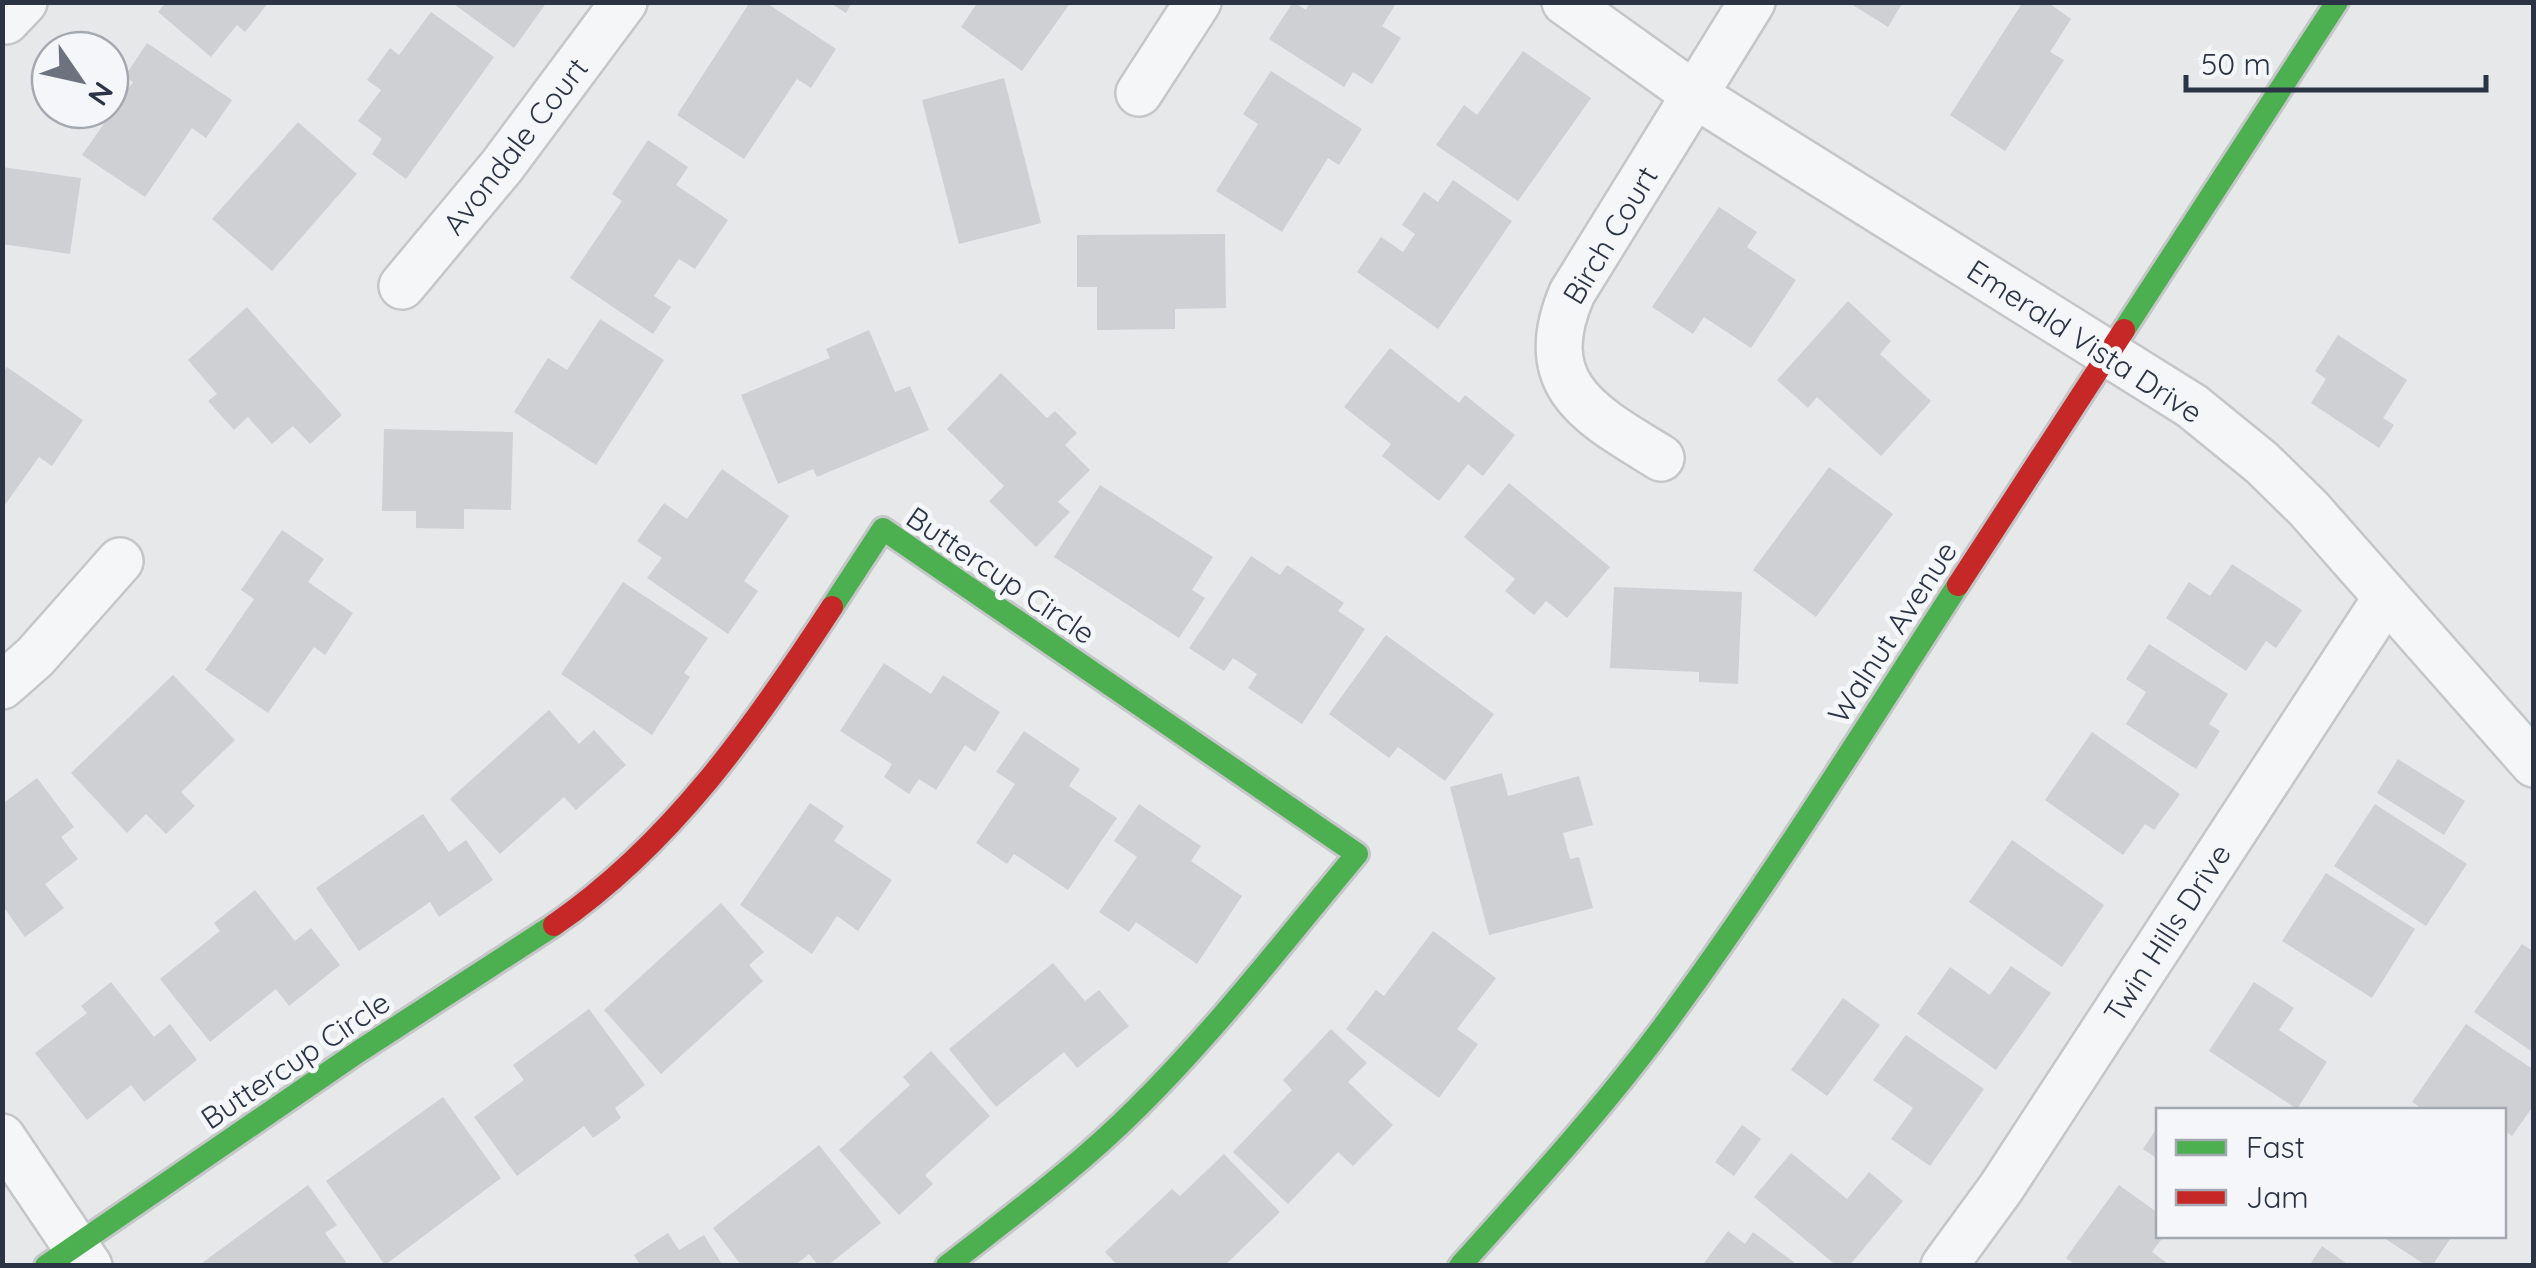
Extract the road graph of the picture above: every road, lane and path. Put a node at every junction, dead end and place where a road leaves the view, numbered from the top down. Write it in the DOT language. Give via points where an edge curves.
graph roads {
  1 [pos="624,2"];
  2 [pos="1198,2"];
  3 [pos="1564,2"];
  4 [pos="1752,2"];
  5 [pos="2338,2"];
  6 [pos="1139,93"];
  7 [pos="1694,95"];
  8 [pos="402,286"];
  9 [pos="2109,354"];
  10 [pos="1660,458"];
  11 [pos="120,561"];
  12 [pos="2386,598"];
  13 [pos="2,686"];
  14 [pos="2534,764"];
  15 [pos="2,1138"];
  16 [pos="70,1259"];
  17 [pos="947,1266"];
  18 [pos="1460,1266"];
  19 [pos="1944,1266"];
  1 -- 8 [label="street, Avondale Court"];
  2 -- 6 [label="street"];
  3 -- 7 [label="street, Emerald Vista Drive"];
  4 -- 7 [label="street, Birch Court"];
  5 -- 9 [label="street, Walnut Avenue"];
  7 -- 9 [label="street, Emerald Vista Drive"];
  7 -- 10 [label="street, Birch Court" via="1572,293 1558,340 1562,367 1582,406"];
  9 -- 12 [label="street, Emerald Vista Drive" via="2192,406 2262,463"];
  9 -- 18 [label="street, Walnut Avenue" via="1670,1018 1588,1124"];
  11 -- 13 [label="street"];
  12 -- 14 [label="street, Emerald Vista Drive"];
  12 -- 19 [label="street, Twin Hills Drive"];
  15 -- 16 [label="street"];
  16 -- 17 [label="street, Buttercup Circle" via="404,1022 584,904 648,848 764,712 883,529 1358,854 1135,1110"];
}
